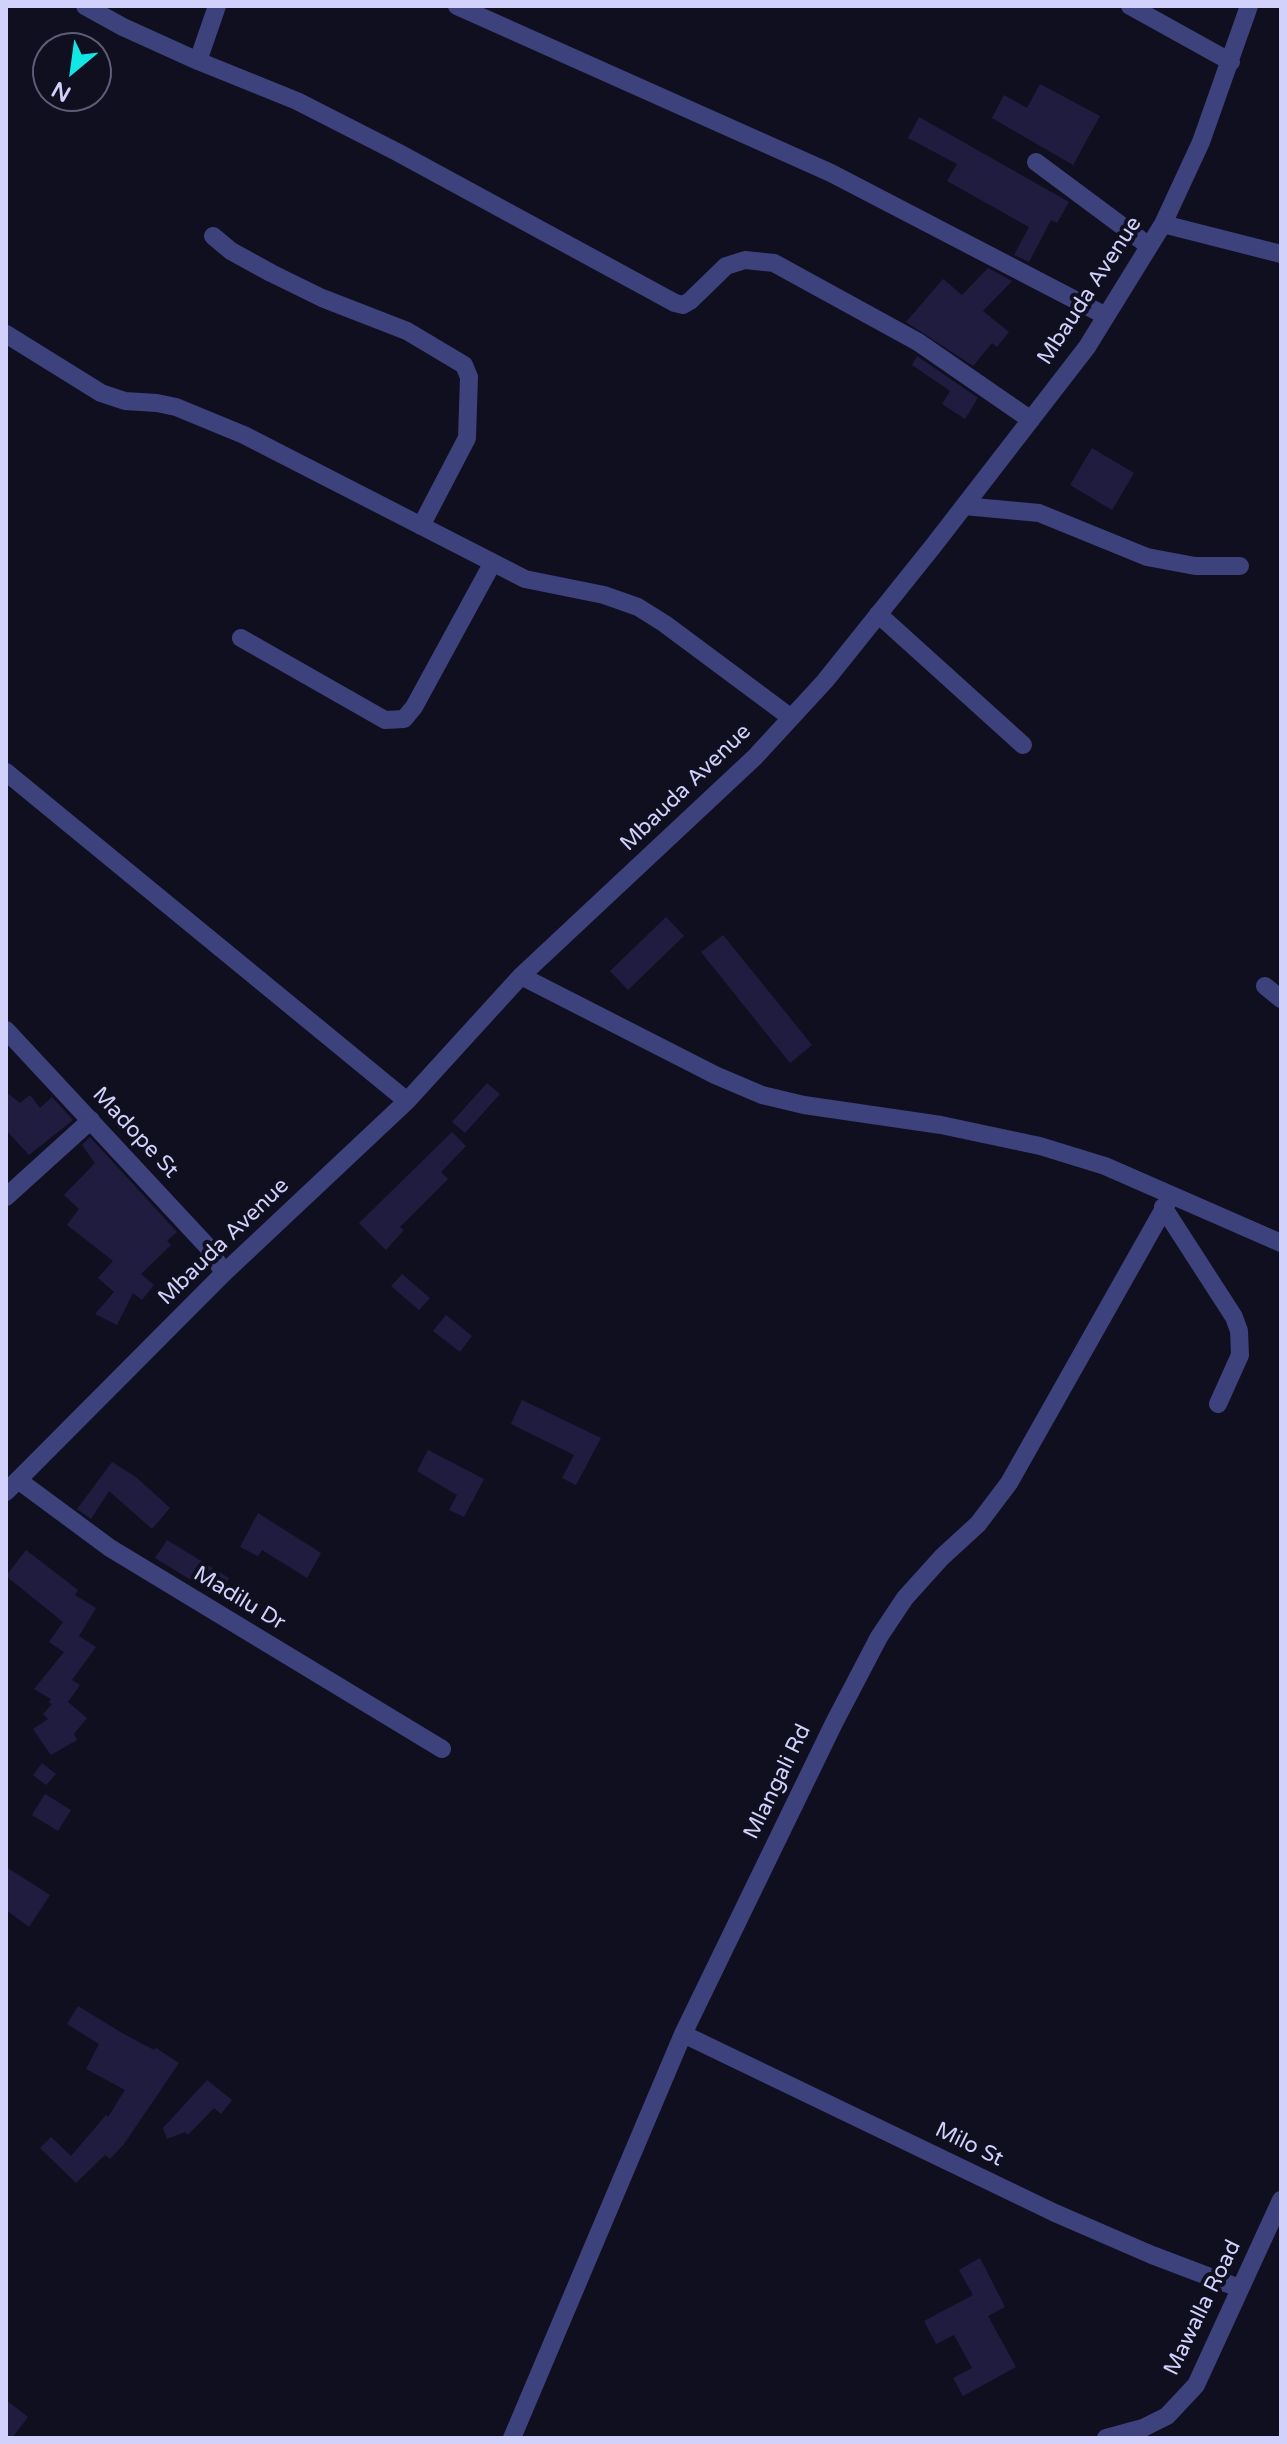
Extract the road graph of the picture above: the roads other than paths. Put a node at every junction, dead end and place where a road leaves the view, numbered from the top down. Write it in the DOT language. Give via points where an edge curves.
graph roads {
  1 [pos="85,6"];
  2 [pos="217,6"];
  3 [pos="457,6"];
  4 [pos="1130,6"];
  5 [pos="1249,6"];
  6 [pos="198,61"];
  7 [pos="1231,62"];
  8 [pos="1036,162"];
  9 [pos="1163,224"];
  10 [pos="213,236"];
  11 [pos="1149,246"];
  12 [pos="1281,254"];
  13 [pos="1106,316"];
  14 [pos="6,334"];
  15 [pos="1031,420"];
  16 [pos="964,506"];
  17 [pos="421,526"];
  18 [pos="492,564"];
  19 [pos="1240,566"];
  20 [pos="878,614"];
  21 [pos="241,638"];
  22 [pos="790,717"];
  23 [pos="1023,745"];
  24 [pos="6,772"];
  25 [pos="521,976"];
  26 [pos="1265,986"];
  27 [pos="1281,999"];
  28 [pos="6,1030"];
  29 [pos="407,1101"];
  30 [pos="91,1120"];
  31 [pos="6,1197"];
  32 [pos="1167,1202"];
  33 [pos="1281,1243"];
  34 [pos="224,1273"];
  35 [pos="1218,1404"];
  36 [pos="12,1486"];
  37 [pos="442,1749"];
  38 [pos="683,2034"];
  39 [pos="1281,2200"];
  40 [pos="1239,2288"];
  41 [pos="512,2438"];
  42 [pos="1106,2438"];
  1 -- 6 [label="street"];
  2 -- 6 [label="street"];
  3 -- 13 [label="street" via="831,173"];
  4 -- 7 [label="street"];
  5 -- 7 [label="street, Mbauda Avenue"];
  6 -- 15 [label="street" via="297,101 675,303 690,301 726,266 745,260 774,263 918,342"];
  7 -- 9 [label="street, Mbauda Avenue"];
  8 -- 11 [label="street"];
  9 -- 11 [label="street, Mbauda Avenue"];
  9 -- 12 [label="street"];
  10 -- 17 [label="street" via="271,273 407,331 464,365 469,377 467,438"];
  11 -- 13 [label="street, Mbauda Avenue"];
  13 -- 15 [label="street, Mbauda Avenue"];
  14 -- 17 [label="street" via="101,393 176,407 221,425"];
  15 -- 16 [label="street, Mbauda Avenue"];
  16 -- 19 [label="street" via="1039,513 1147,557 1195,566"];
  16 -- 20 [label="street, Mbauda Avenue"];
  17 -- 18 [label="street"];
  18 -- 21 [label="street" via="404,719 385,720"];
  18 -- 22 [label="street" via="525,579 638,607"];
  20 -- 22 [label="street, Mbauda Avenue"];
  20 -- 23 [label="street"];
  22 -- 25 [label="street, Mbauda Avenue" via="755,757"];
  24 -- 29 [label="street"];
  25 -- 29 [label="street, Mbauda Avenue"];
  25 -- 32 [label="street" via="762,1095 1040,1146 1105,1166"];
  26 -- 27 [label="street"];
  28 -- 30 [label="street, Madope St"];
  29 -- 34 [label="street, Mbauda Avenue"];
  30 -- 31 [label="street"];
  30 -- 34 [label="street, Madope St" via="207,1246"];
  32 -- 33 [label="street"];
  32 -- 35 [label="street" via="1239,1331 1240,1355"];
  32 -- 38 [label="street, Mlangali Rd" via="1009,1483 978,1524 905,1598 879,1637"];
  34 -- 36 [label="street, Mbauda Avenue"];
  36 -- 37 [label="street, Madilu Dr"];
  38 -- 40 [label="street, Milo St" via="1055,2213"];
  38 -- 41 [label="street, Mlangali Rd"];
  39 -- 40 [label="street, Mawalla Road"];
  40 -- 42 [label="street, Mawalla Road" via="1196,2385 1167,2416"];
}
